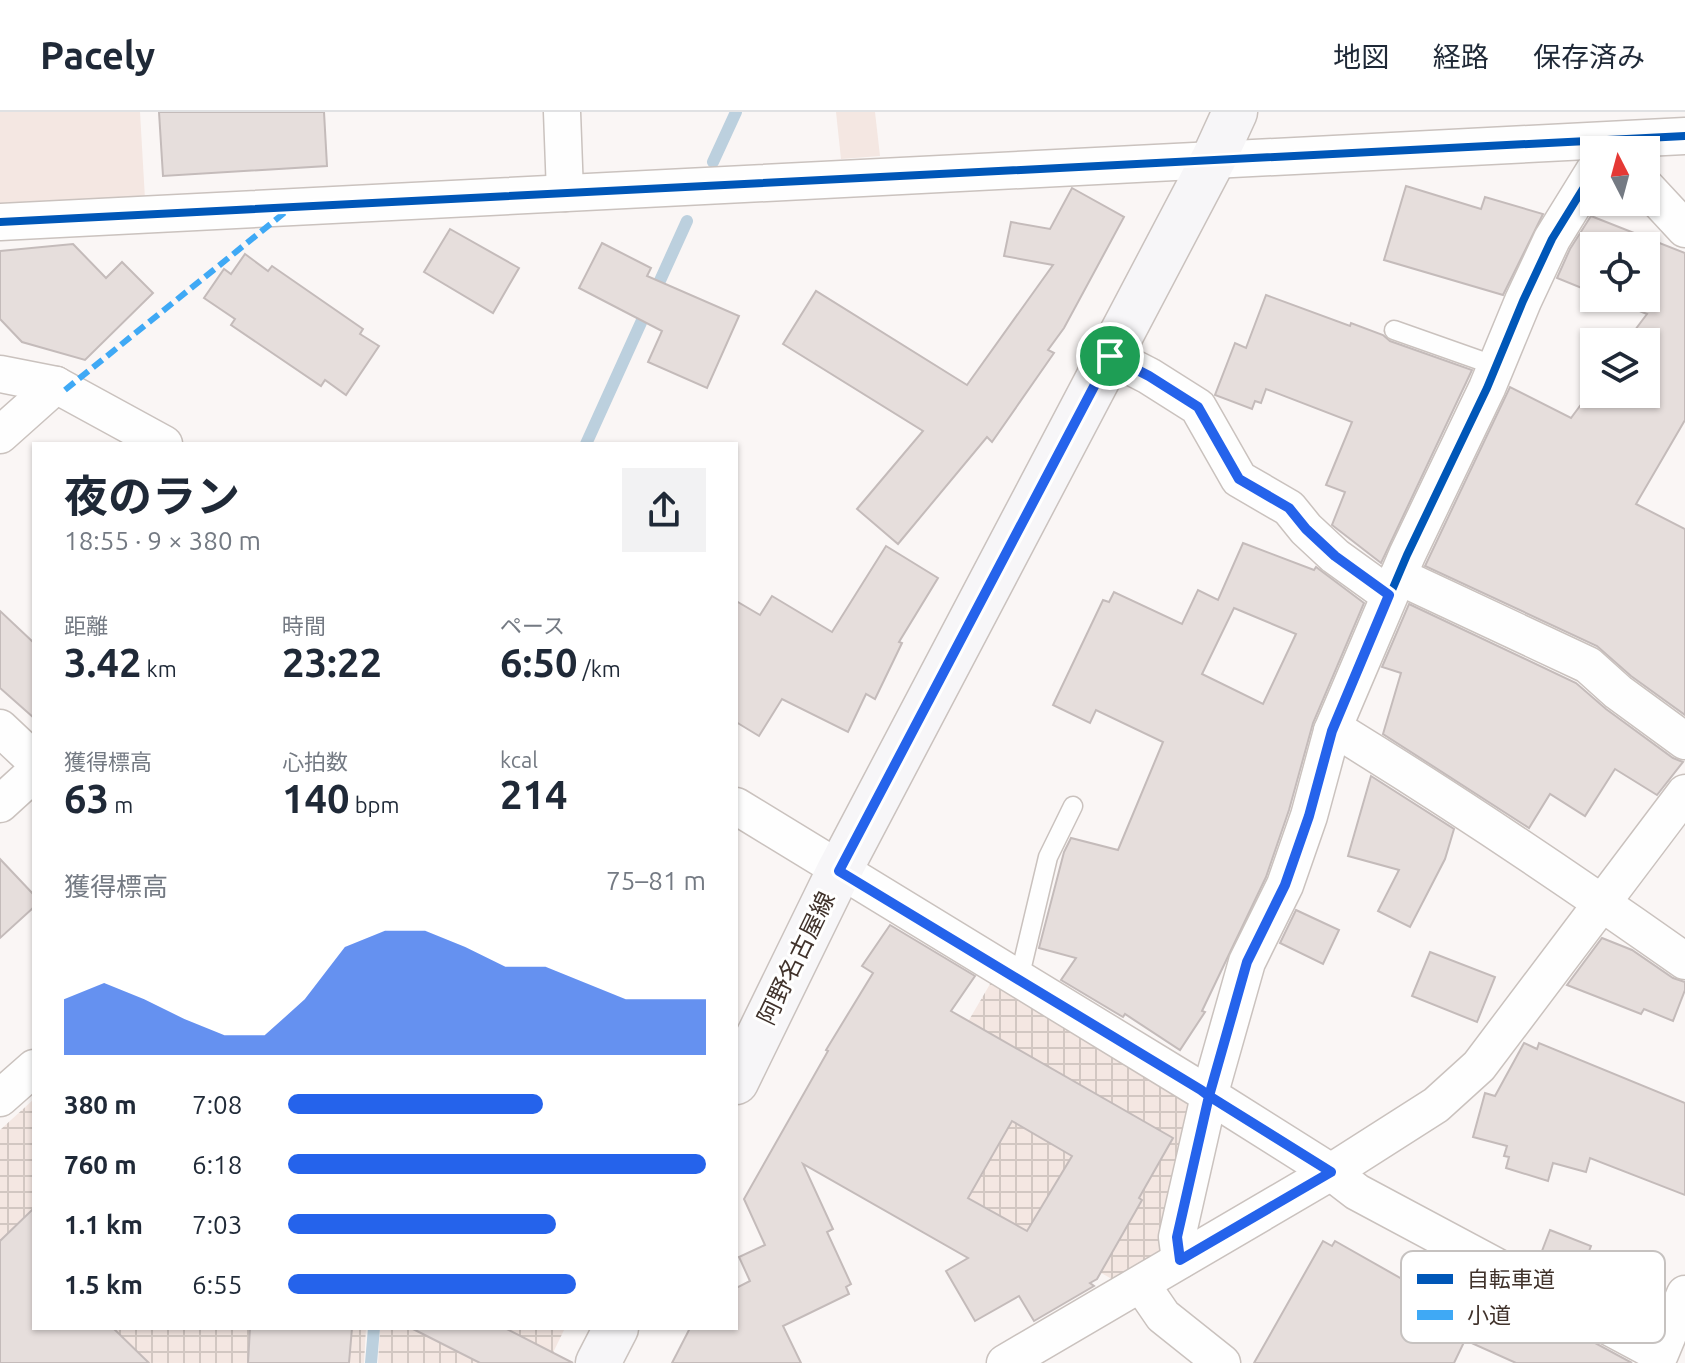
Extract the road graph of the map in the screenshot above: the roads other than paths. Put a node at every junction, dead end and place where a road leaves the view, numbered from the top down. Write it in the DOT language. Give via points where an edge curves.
graph roads {
  1 [pos="562,112"];
  2 [pos="1235,112"];
  3 [pos="1685,136"];
  4 [pos="1660,141"];
  5 [pos="1580,152"];
  6 [pos="1214,158"];
  7 [pos="565,193"];
  8 [pos="1580,193"];
  9 [pos="1660,202"];
  10 [pos="0,222"];
  11 [pos="1685,229"];
  12 [pos="1394,330"];
  13 [pos="1110,356"];
  14 [pos="1496,366"];
  15 [pos="0,374"];
  16 [pos="56,385"];
  17 [pos="0,435"];
  18 [pos="160,442"];
  19 [pos="1394,585"];
  20 [pos="0,728"];
  21 [pos="1332,731"];
  22 [pos="1685,741"];
  23 [pos="32,758"];
  24 [pos="32,775"];
  25 [pos="1685,793"];
  26 [pos="0,804"];
  27 [pos="1073,806"];
  28 [pos="738,807"];
  29 [pos="839,871"];
  30 [pos="1603,903"];
  31 [pos="1685,961"];
  32 [pos="1019,979"];
  33 [pos="32,1070"];
  34 [pos="738,1078"];
  35 [pos="1209,1096"];
  36 [pos="0,1098"];
  37 [pos="1331,1172"];
  38 [pos="1467,1251"];
  39 [pos="1180,1260"];
  40 [pos="1141,1284"];
  41 [pos="1685,1294"];
  42 [pos="615,1330"];
  43 [pos="1665,1342"];
  44 [pos="1639,1343"];
  45 [pos="1665,1343"];
  46 [pos="598,1363"];
  47 [pos="1005,1363"];
  48 [pos="1222,1363"];
  1 -- 7 [label="street"];
  2 -- 6 [label="main road, 阿野名古屋線"];
  3 -- 4 [label="street"];
  5 -- 6 [label="street"];
  6 -- 7 [label="street"];
  6 -- 13 [label="main road, 阿野名古屋線"];
  7 -- 10 [label="street"];
  8 -- 14 [label="street" via="1552,239"];
  9 -- 11 [label="street"];
  12 -- 14 [label="lane"];
  13 -- 19 [label="street" via="1198,407 1239,479 1289,508 1335,556"];
  13 -- 29 [label="main road, 阿野名古屋線"];
  14 -- 19 [label="street"];
  15 -- 16 [label="street"];
  16 -- 17 [label="street"];
  16 -- 18 [label="street"];
  19 -- 21 [label="street"];
  19 -- 22 [label="street" via="1588,665"];
  20 -- 23 [label="street"];
  21 -- 30 [label="street" via="1415,778"];
  21 -- 35 [label="street" via="1285,885 1247,962"];
  24 -- 26 [label="street"];
  25 -- 30 [label="street"];
  27 -- 32 [label="lane" via="1048,857"];
  28 -- 29 [label="street"];
  29 -- 32 [label="street"];
  29 -- 34 [label="main road, 阿野名古屋線"];
  30 -- 31 [label="street"];
  30 -- 37 [label="street" via="1479,1066 1436,1105"];
  32 -- 35 [label="street"];
  33 -- 36 [label="street"];
  35 -- 37 [label="street"];
  35 -- 39 [label="street" via="1177,1237"];
  37 -- 38 [label="street" via="1357,1192"];
  37 -- 39 [label="street"];
  39 -- 40 [label="street"];
  40 -- 47 [label="street"];
  40 -- 48 [label="street" via="1163,1316"];
  41 -- 43 [label="street"];
  42 -- 46 [label="main road"];
  44 -- 45 [label="street" via="1660,1354"];
}
